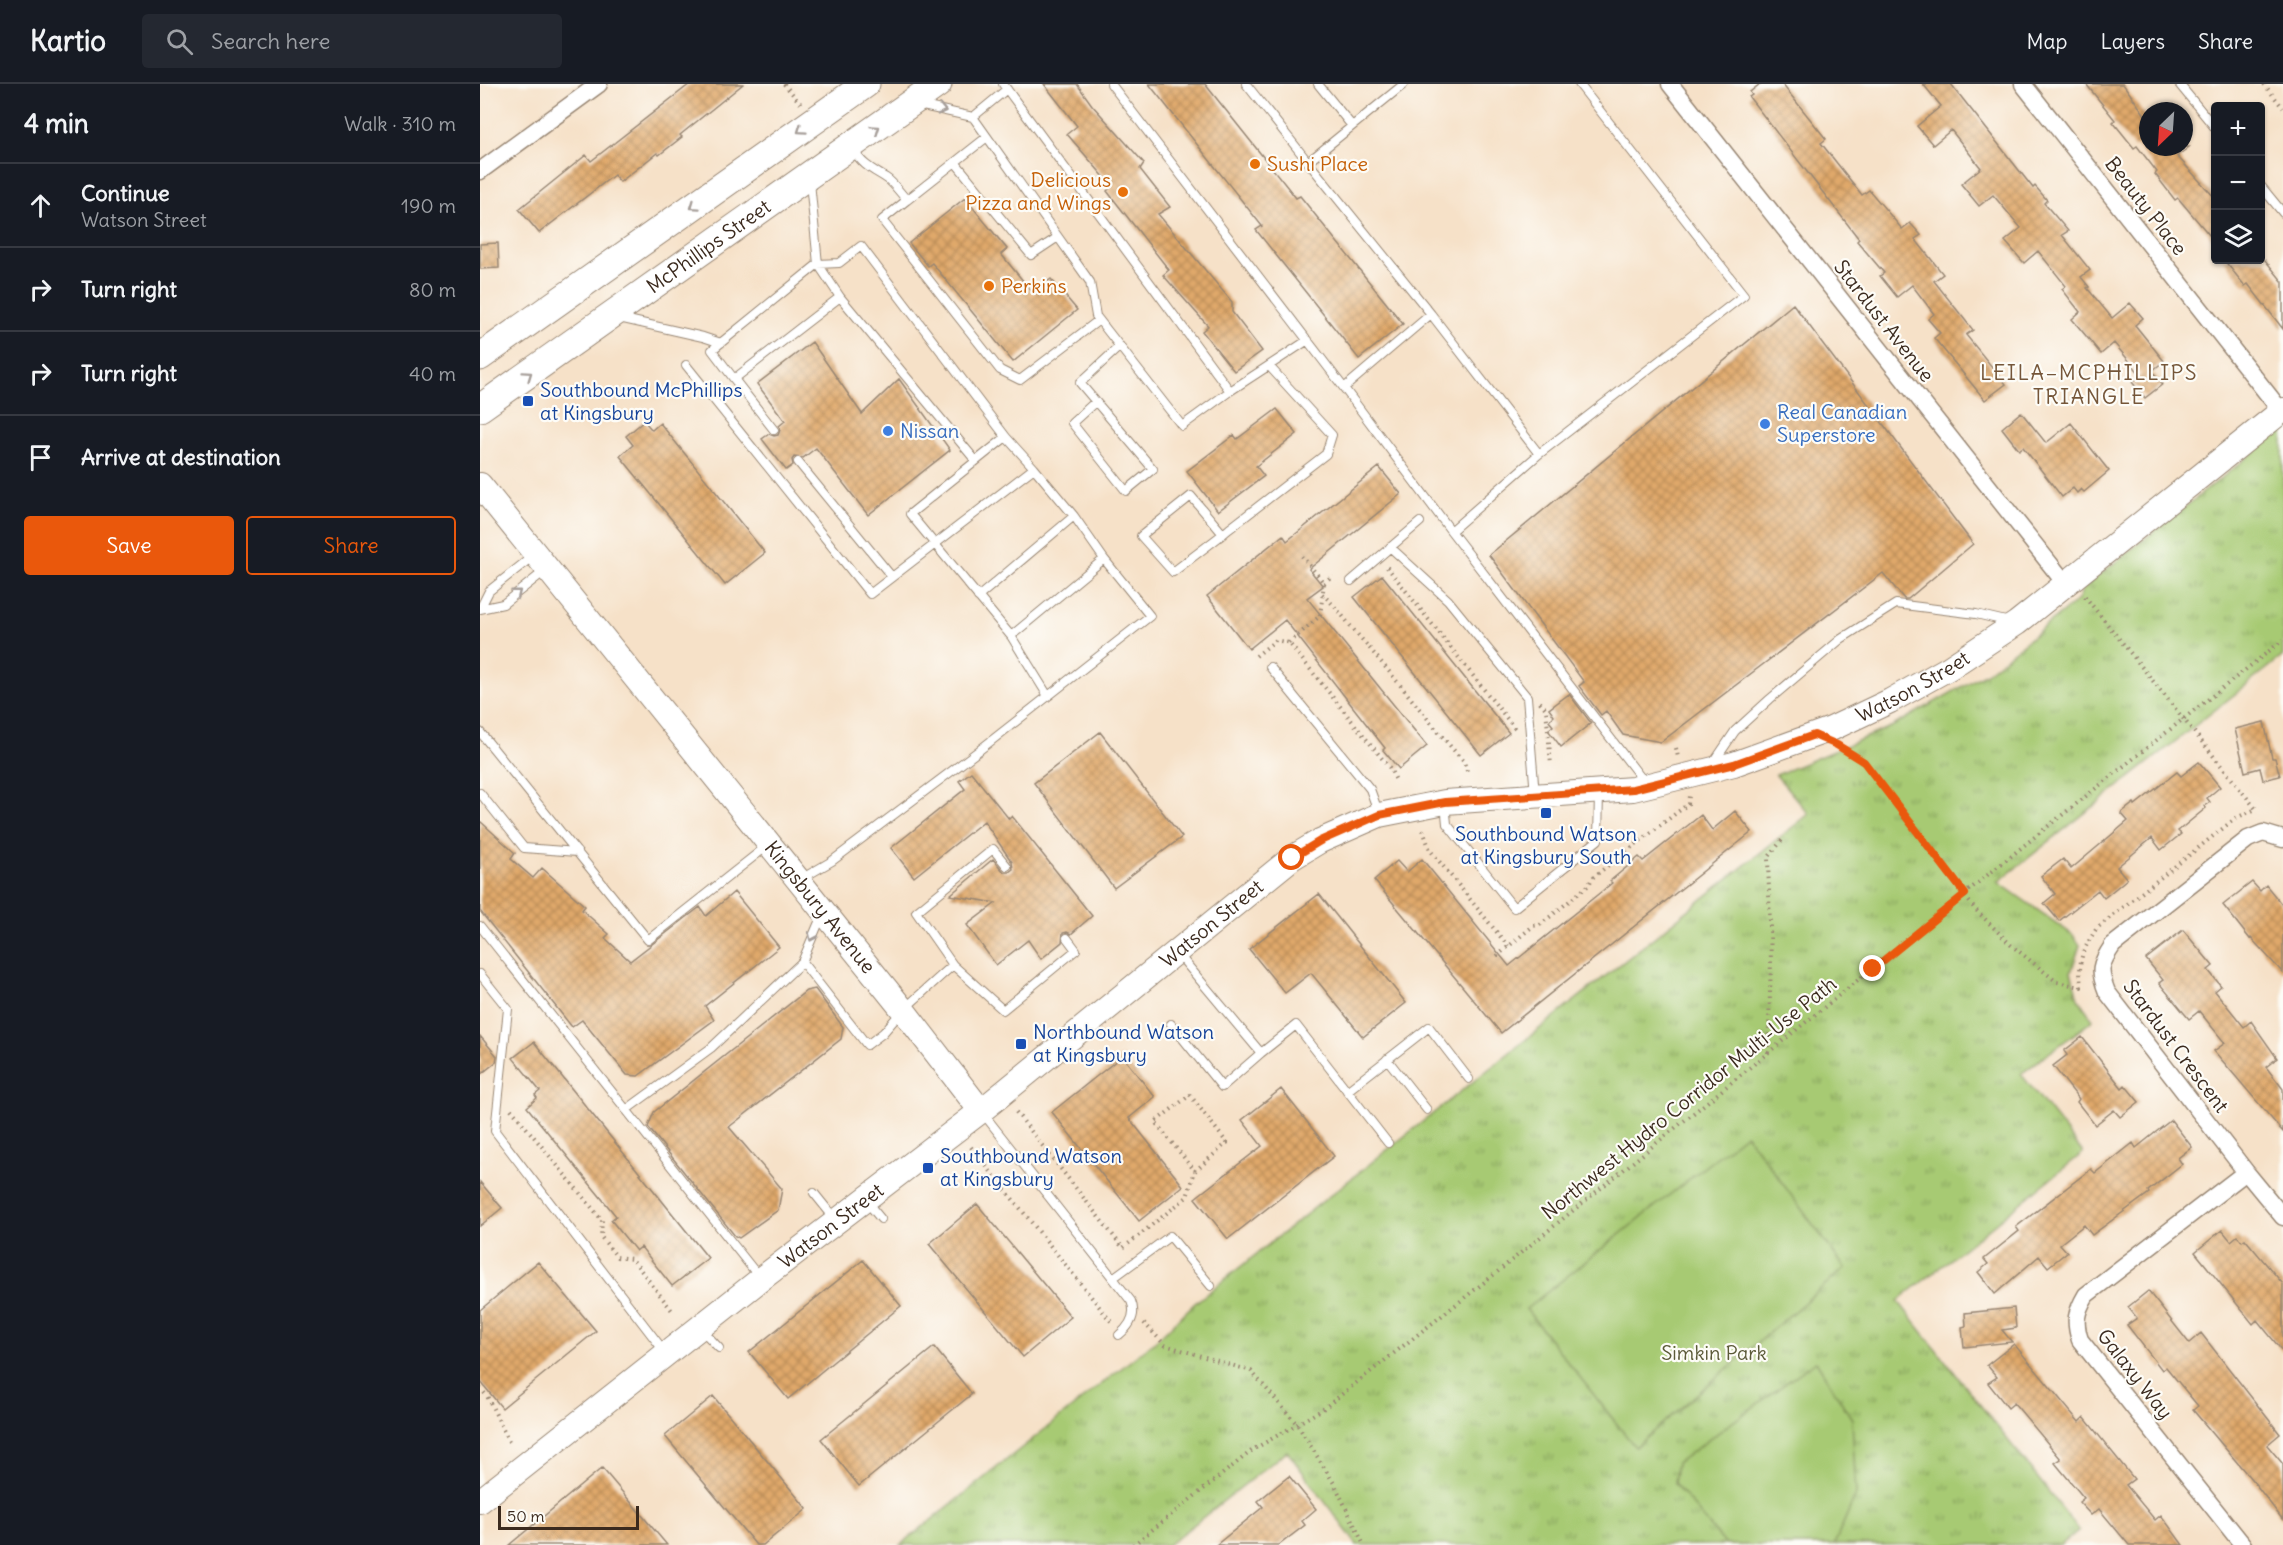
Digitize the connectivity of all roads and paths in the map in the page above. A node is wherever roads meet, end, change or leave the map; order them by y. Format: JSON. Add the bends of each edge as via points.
{"nodes":[{"id":1,"x":599,"y":84,"type":"edge"},
{"id":2,"x":866,"y":84,"type":"edge"},
{"id":3,"x":939,"y":84,"type":"edge"},
{"id":4,"x":1111,"y":84,"type":"edge"},
{"id":5,"x":1247,"y":84,"type":"edge"},
{"id":6,"x":1318,"y":84,"type":"edge"},
{"id":7,"x":1404,"y":84,"type":"edge"},
{"id":8,"x":1579,"y":84,"type":"edge"},
{"id":9,"x":1670,"y":84,"type":"edge"},
{"id":10,"x":2023,"y":84,"type":"edge"},
{"id":11,"x":2179,"y":84,"type":"edge"},
{"id":12,"x":2264,"y":84,"type":"edge"},
{"id":13,"x":1005,"y":86,"type":"edge"},
{"id":14,"x":911,"y":103,"type":"junction"},
{"id":15,"x":2283,"y":108,"type":"edge"},
{"id":16,"x":973,"y":117,"type":"junction"},
{"id":17,"x":2211,"y":123,"type":"edge"},
{"id":18,"x":1352,"y":126,"type":"junction"},
{"id":19,"x":987,"y":137,"type":"junction"},
{"id":20,"x":850,"y":146,"type":"junction"},
{"id":21,"x":955,"y":162,"type":"junction"},
{"id":22,"x":1308,"y":162,"type":"junction"},
{"id":23,"x":480,"y":171,"type":"edge"},
{"id":24,"x":809,"y":176,"type":"junction"},
{"id":25,"x":2265,"y":191,"type":"edge"},
{"id":26,"x":906,"y":200,"type":"junction"},
{"id":27,"x":2283,"y":213,"type":"edge"},
{"id":28,"x":1058,"y":237,"type":"junction"},
{"id":29,"x":819,"y":264,"type":"junction"},
{"id":30,"x":840,"y":297,"type":"junction"},
{"id":31,"x":1431,"y":314,"type":"junction"},
{"id":32,"x":610,"y":316,"type":"junction"},
{"id":33,"x":1099,"y":320,"type":"junction"},
{"id":34,"x":1308,"y":340,"type":"junction"},
{"id":35,"x":721,"y":343,"type":"junction"},
{"id":36,"x":1120,"y":346,"type":"junction"},
{"id":37,"x":480,"y":357,"type":"edge"},
{"id":38,"x":686,"y":365,"type":"dead end"},
{"id":39,"x":1269,"y":366,"type":"junction"},
{"id":40,"x":734,"y":379,"type":"junction"},
{"id":41,"x":1344,"y":388,"type":"junction"},
{"id":42,"x":1230,"y":391,"type":"junction"},
{"id":43,"x":1095,"y":402,"type":"junction"},
{"id":44,"x":480,"y":408,"type":"edge"},
{"id":45,"x":2282,"y":410,"type":"edge"},
{"id":46,"x":774,"y":430,"type":"dead end"},
{"id":47,"x":1006,"y":436,"type":"junction"},
{"id":48,"x":1539,"y":454,"type":"junction"},
{"id":49,"x":976,"y":461,"type":"junction"},
{"id":50,"x":798,"y":462,"type":"dead end"},
{"id":51,"x":1034,"y":468,"type":"junction"},
{"id":52,"x":480,"y":484,"type":"edge"},
{"id":53,"x":1074,"y":516,"type":"junction"},
{"id":54,"x":1420,"y":522,"type":"dead end"},
{"id":55,"x":1451,"y":531,"type":"junction"},
{"id":56,"x":1222,"y":534,"type":"junction"},
{"id":57,"x":935,"y":545,"type":"junction"},
{"id":58,"x":1390,"y":547,"type":"junction"},
{"id":59,"x":1302,"y":556,"type":"dead end"},
{"id":60,"x":1379,"y":557,"type":"junction"},
{"id":61,"x":1104,"y":559,"type":"junction"},
{"id":62,"x":542,"y":562,"type":"junction"},
{"id":63,"x":1333,"y":575,"type":"dead end"},
{"id":64,"x":892,"y":578,"type":"junction"},
{"id":65,"x":1351,"y":581,"type":"dead end"},
{"id":66,"x":2068,"y":581,"type":"junction"},
{"id":67,"x":1324,"y":582,"type":"junction"},
{"id":68,"x":1322,"y":594,"type":"junction"},
{"id":69,"x":978,"y":597,"type":"junction"},
{"id":70,"x":480,"y":609,"type":"edge"},
{"id":71,"x":2017,"y":623,"type":"junction"},
{"id":72,"x":1011,"y":636,"type":"junction"},
{"id":73,"x":2283,"y":640,"type":"edge"},
{"id":74,"x":1289,"y":643,"type":"junction"},
{"id":75,"x":1256,"y":656,"type":"dead end"},
{"id":76,"x":1270,"y":667,"type":"dead end"},
{"id":77,"x":1048,"y":696,"type":"junction"},
{"id":78,"x":1539,"y":700,"type":"dead end"},
{"id":79,"x":2184,"y":719,"type":"junction"},
{"id":80,"x":480,"y":732,"type":"edge"},
{"id":81,"x":1814,"y":735,"type":"junction"},
{"id":82,"x":1516,"y":738,"type":"dead end"},
{"id":83,"x":1551,"y":765,"type":"dead end"},
{"id":84,"x":1708,"y":770,"type":"junction"},
{"id":85,"x":1467,"y":771,"type":"dead end"},
{"id":86,"x":1397,"y":782,"type":"dead end"},
{"id":87,"x":1647,"y":785,"type":"junction"},
{"id":88,"x":1599,"y":791,"type":"junction"},
{"id":89,"x":480,"y":792,"type":"edge"},
{"id":90,"x":1689,"y":795,"type":"dead end"},
{"id":91,"x":1535,"y":796,"type":"junction"},
{"id":92,"x":1445,"y":802,"type":"junction"},
{"id":93,"x":1379,"y":815,"type":"junction"},
{"id":94,"x":1423,"y":830,"type":"dead end"},
{"id":95,"x":2283,"y":839,"type":"edge"},
{"id":96,"x":1782,"y":840,"type":"dead end"},
{"id":97,"x":770,"y":844,"type":"junction"},
{"id":98,"x":577,"y":852,"type":"junction"},
{"id":99,"x":1007,"y":866,"type":"dead end"},
{"id":100,"x":799,"y":881,"type":"junction"},
{"id":101,"x":1965,"y":894,"type":"junction"},
{"id":102,"x":824,"y":912,"type":"junction"},
{"id":103,"x":480,"y":926,"type":"edge"},
{"id":104,"x":1066,"y":938,"type":"dead end"},
{"id":105,"x":1509,"y":946,"type":"junction"},
{"id":106,"x":1176,"y":952,"type":"junction"},
{"id":107,"x":1497,"y":956,"type":"dead end"},
{"id":108,"x":802,"y":962,"type":"junction"},
{"id":109,"x":953,"y":965,"type":"junction"},
{"id":110,"x":480,"y":974,"type":"edge"},
{"id":111,"x":903,"y":1010,"type":"junction"},
{"id":112,"x":1171,"y":1024,"type":"dead end"},
{"id":113,"x":1262,"y":1053,"type":"junction"},
{"id":114,"x":1768,"y":1053,"type":"junction"},
{"id":115,"x":1387,"y":1059,"type":"junction"},
{"id":116,"x":1469,"y":1079,"type":"dead end"},
{"id":117,"x":1347,"y":1090,"type":"junction"},
{"id":118,"x":507,"y":1104,"type":"dead end"},
{"id":119,"x":626,"y":1110,"type":"junction"},
{"id":120,"x":1427,"y":1110,"type":"dead end"},
{"id":121,"x":981,"y":1111,"type":"junction"},
{"id":122,"x":1016,"y":1112,"type":"dead end"},
{"id":123,"x":1388,"y":1143,"type":"dead end"},
{"id":124,"x":972,"y":1147,"type":"dead end"},
{"id":125,"x":1195,"y":1171,"type":"junction"},
{"id":126,"x":2246,"y":1172,"type":"junction"},
{"id":127,"x":814,"y":1193,"type":"dead end"},
{"id":128,"x":865,"y":1199,"type":"junction"},
{"id":129,"x":2283,"y":1217,"type":"edge"},
{"id":130,"x":881,"y":1219,"type":"dead end"},
{"id":131,"x":836,"y":1221,"type":"junction"},
{"id":132,"x":1113,"y":1278,"type":"junction"},
{"id":133,"x":760,"y":1279,"type":"junction"},
{"id":134,"x":1211,"y":1286,"type":"dead end"},
{"id":135,"x":674,"y":1313,"type":"dead end"},
{"id":136,"x":1134,"y":1313,"type":"junction"},
{"id":137,"x":699,"y":1328,"type":"junction"},
{"id":138,"x":1120,"y":1334,"type":"joint"},
{"id":139,"x":719,"y":1348,"type":"dead end"},
{"id":140,"x":667,"y":1354,"type":"junction"},
{"id":141,"x":480,"y":1388,"type":"edge"},
{"id":142,"x":1298,"y":1425,"type":"junction"},
{"id":143,"x":510,"y":1444,"type":"dead end"},
{"id":144,"x":480,"y":1501,"type":"edge"},
{"id":145,"x":1133,"y":1545,"type":"edge"},
{"id":146,"x":1364,"y":1545,"type":"edge"},
{"id":147,"x":2243,"y":1545,"type":"edge"}],
"edges":[{"from":1,"to":23,"type":"street"},
{"from":2,"to":37,"type":"main road","name":"McPhillips Street","one_way":true},
{"from":3,"to":14,"type":"main road","name":"McPhillips Street"},
{"from":4,"to":34,"type":"lane"},
{"from":5,"to":22,"type":"lane"},
{"from":6,"to":18,"type":"lane"},
{"from":7,"to":18,"type":"lane"},
{"from":8,"to":48,"type":"lane","via":[[1744,295]]},
{"from":9,"to":66,"type":"street","name":"Stardust Avenue"},
{"from":10,"to":45,"type":"street","name":"Beauty Place"},
{"from":11,"to":17,"type":"lane"},
{"from":12,"to":15,"type":"path"},
{"from":13,"to":16,"type":"lane"},
{"from":13,"to":42,"type":"lane"},
{"from":14,"to":16,"type":"lane","one_way":true},
{"from":20,"to":14,"type":"main road","name":"McPhillips Street","one_way":true},
{"from":16,"to":19,"type":"lane"},
{"from":18,"to":22,"type":"lane"},
{"from":19,"to":21,"type":"lane"},
{"from":19,"to":28,"type":"lane"},
{"from":20,"to":24,"type":"main road","name":"McPhillips Street"},
{"from":20,"to":26,"type":"lane","via":[[862,164],[888,178]]},
{"from":21,"to":26,"type":"lane"},
{"from":21,"to":28,"type":"lane","via":[[1031,255]]},
{"from":22,"to":31,"type":"lane"},
{"from":24,"to":29,"type":"lane"},
{"from":24,"to":32,"type":"main road","name":"McPhillips Street"},
{"from":25,"to":27,"type":"lane"},
{"from":26,"to":33,"type":"lane","via":[[882,220],[1000,370],[1020,380]]},
{"from":28,"to":33,"type":"lane","via":[[1090,282]]},
{"from":29,"to":30,"type":"lane"},
{"from":29,"to":35,"type":"lane"},
{"from":29,"to":47,"type":"lane","via":[[839,263],[861,246]]},
{"from":30,"to":40,"type":"lane"},
{"from":30,"to":49,"type":"lane"},
{"from":31,"to":41,"type":"lane"},
{"from":31,"to":48,"type":"lane"},
{"from":32,"to":35,"type":"lane"},
{"from":44,"to":32,"type":"main road","name":"McPhillips Street","one_way":true},
{"from":33,"to":36,"type":"lane"},
{"from":34,"to":39,"type":"lane"},
{"from":34,"to":41,"type":"lane"},
{"from":35,"to":40,"type":"lane","via":[[712,350]]},
{"from":36,"to":42,"type":"lane","via":[[1182,426]]},
{"from":36,"to":43,"type":"lane","via":[[1080,383]]},
{"from":38,"to":64,"type":"lane","via":[[870,594]]},
{"from":39,"to":42,"type":"lane"},
{"from":39,"to":56,"type":"lane","via":[[1332,435],[1326,454]]},
{"from":40,"to":46,"type":"lane"},
{"from":41,"to":55,"type":"lane"},
{"from":43,"to":43,"type":"lane","via":[[1152,469],[1126,491],[1072,423]]},
{"from":45,"to":66,"type":"street","name":"Watson Street"},
{"from":47,"to":49,"type":"lane"},
{"from":47,"to":51,"type":"lane"},
{"from":48,"to":55,"type":"lane"},
{"from":49,"to":57,"type":"lane","via":[[910,514]]},
{"from":50,"to":64,"type":"lane"},
{"from":51,"to":53,"type":"lane"},
{"from":51,"to":57,"type":"lane"},
{"from":52,"to":62,"type":"street","name":"Kingsbury Avenue"},
{"from":53,"to":61,"type":"lane"},
{"from":53,"to":69,"type":"lane"},
{"from":54,"to":58,"type":"lane"},
{"from":55,"to":87,"type":"lane"},
{"from":56,"to":56,"type":"lane","via":[[1173,572],[1142,536],[1191,496]]},
{"from":57,"to":64,"type":"lane"},
{"from":57,"to":69,"type":"lane"},
{"from":58,"to":60,"type":"lane"},
{"from":58,"to":91,"type":"lane","via":[[1448,600],[1527,697]]},
{"from":59,"to":67,"type":"path"},
{"from":60,"to":65,"type":"lane"},
{"from":60,"to":82,"type":"path","via":[[1516,728]]},
{"from":61,"to":72,"type":"lane"},
{"from":61,"to":77,"type":"lane","via":[[1150,616]]},
{"from":62,"to":70,"type":"lane","via":[[489,591]]},
{"from":70,"to":62,"type":"lane","one_way":true,"via":[[503,604]]},
{"from":62,"to":97,"type":"street","name":"Kingsbury Avenue"},
{"from":63,"to":67,"type":"path"},
{"from":66,"to":71,"type":"street","name":"Watson Street"},
{"from":66,"to":79,"type":"path"},
{"from":67,"to":68,"type":"path"},
{"from":68,"to":74,"type":"path","via":[[1320,616]]},
{"from":68,"to":85,"type":"path","via":[[1338,607],[1464,762]]},
{"from":69,"to":72,"type":"lane"},
{"from":71,"to":81,"type":"street","name":"Watson Street","via":[[1890,701]]},
{"from":71,"to":84,"type":"lane","via":[[1896,604],[1841,639],[1770,699],[1735,731]]},
{"from":72,"to":77,"type":"lane"},
{"from":73,"to":79,"type":"path","name":"Northwest Hydro Corridor Multi-Use Path"},
{"from":74,"to":75,"type":"path","via":[[1276,640]]},
{"from":74,"to":86,"type":"path"},
{"from":76,"to":93,"type":"lane","via":[[1370,789]]},
{"from":77,"to":100,"type":"lane","via":[[841,855]]},
{"from":78,"to":83,"type":"path","via":[[1546,709]]},
{"from":79,"to":101,"type":"path","name":"Northwest Hydro Corridor Multi-Use Path"},
{"from":79,"to":101,"type":"path","via":[[2256,809],[2236,818],[2097,928],[2082,951],[2081,987],[2057,982],[2011,945]]},
{"from":80,"to":98,"type":"lane"},
{"from":81,"to":84,"type":"street","name":"Watson Street"},
{"from":81,"to":101,"type":"path","via":[[1864,762]]},
{"from":84,"to":87,"type":"street","name":"Watson Street"},
{"from":87,"to":88,"type":"street","name":"Watson Street"},
{"from":88,"to":91,"type":"street","name":"Watson Street"},
{"from":88,"to":92,"type":"lane","via":[[1598,840],[1514,908],[1447,824]]},
{"from":89,"to":98,"type":"lane","via":[[525,848]]},
{"from":90,"to":105,"type":"path","via":[[1688,804]]},
{"from":91,"to":92,"type":"street","name":"Watson Street"},
{"from":92,"to":93,"type":"street","name":"Watson Street"},
{"from":93,"to":106,"type":"street","name":"Watson Street","via":[[1292,858]]},
{"from":94,"to":105,"type":"path","via":[[1430,850]]},
{"from":95,"to":126,"type":"street","name":"Stardust Crescent","via":[[2263,833],[2248,839],[2113,945],[2100,974],[2107,992]]},
{"from":96,"to":114,"type":"path","via":[[1768,858]]},
{"from":97,"to":98,"type":"lane","via":[[648,940]]},
{"from":97,"to":100,"type":"street","name":"Kingsbury Avenue"},
{"from":99,"to":109,"type":"lane","via":[[993,849],[916,912]]},
{"from":100,"to":102,"type":"street","name":"Kingsbury Avenue"},
{"from":101,"to":114,"type":"path","name":"Northwest Hydro Corridor Multi-Use Path"},
{"from":102,"to":108,"type":"lane","one_way":true},
{"from":102,"to":111,"type":"street","name":"Kingsbury Avenue"},
{"from":103,"to":119,"type":"lane"},
{"from":104,"to":109,"type":"lane","via":[[1076,950],[1003,1010]]},
{"from":105,"to":107,"type":"path"},
{"from":106,"to":113,"type":"lane"},
{"from":106,"to":121,"type":"street","name":"Watson Street"},
{"from":108,"to":111,"type":"lane","via":[[867,1045]]},
{"from":108,"to":119,"type":"lane","via":[[711,1048]]},
{"from":109,"to":111,"type":"lane"},
{"from":110,"to":140,"type":"lane","via":[[508,1009],[495,1131]]},
{"from":111,"to":121,"type":"street","name":"Kingsbury Avenue"},
{"from":112,"to":113,"type":"lane","via":[[1222,1087]]},
{"from":113,"to":117,"type":"lane","via":[[1296,1025]]},
{"from":114,"to":142,"type":"path","name":"Northwest Hydro Corridor Multi-Use Path","via":[[1482,1284]]},
{"from":115,"to":116,"type":"lane","via":[[1429,1026]]},
{"from":115,"to":117,"type":"lane"},
{"from":115,"to":120,"type":"lane"},
{"from":117,"to":123,"type":"lane"},
{"from":118,"to":135,"type":"path","via":[[602,1220],[601,1237],[616,1257],[632,1259]]},
{"from":119,"to":133,"type":"lane"},
{"from":121,"to":128,"type":"street","name":"Watson Street"},
{"from":121,"to":132,"type":"lane","name":"Kingsbury Avenue"},
{"from":122,"to":125,"type":"path","via":[[1123,1248],[1187,1197]]},
{"from":124,"to":138,"type":"path"},
{"from":125,"to":125,"type":"path","via":[[1155,1122],[1190,1095],[1227,1143]]},
{"from":126,"to":129,"type":"street","name":"Stardust Crescent"},
{"from":126,"to":147,"type":"street","name":"Galaxy Way","via":[[2086,1295],[2075,1325],[2080,1340]]},
{"from":127,"to":131,"type":"lane"},
{"from":128,"to":130,"type":"lane"},
{"from":128,"to":131,"type":"street","name":"Watson Street"},
{"from":131,"to":133,"type":"street","name":"Watson Street"},
{"from":132,"to":134,"type":"lane","via":[[1170,1236]]},
{"from":132,"to":136,"type":"lane","name":"Kingsbury Avenue","via":[[1131,1301]]},
{"from":133,"to":137,"type":"street","name":"Watson Street"},
{"from":136,"to":138,"type":"lane"},
{"from":136,"to":142,"type":"path","via":[[1165,1345],[1251,1371]]},
{"from":137,"to":139,"type":"lane"},
{"from":137,"to":140,"type":"street","name":"Watson Street"},
{"from":140,"to":144,"type":"street","name":"Watson Street"},
{"from":141,"to":143,"type":"path"},
{"from":142,"to":145,"type":"path","name":"Northwest Hydro Corridor Multi-Use Path","via":[[1254,1449]]},
{"from":142,"to":146,"type":"path","via":[[1335,1485]]}]}
